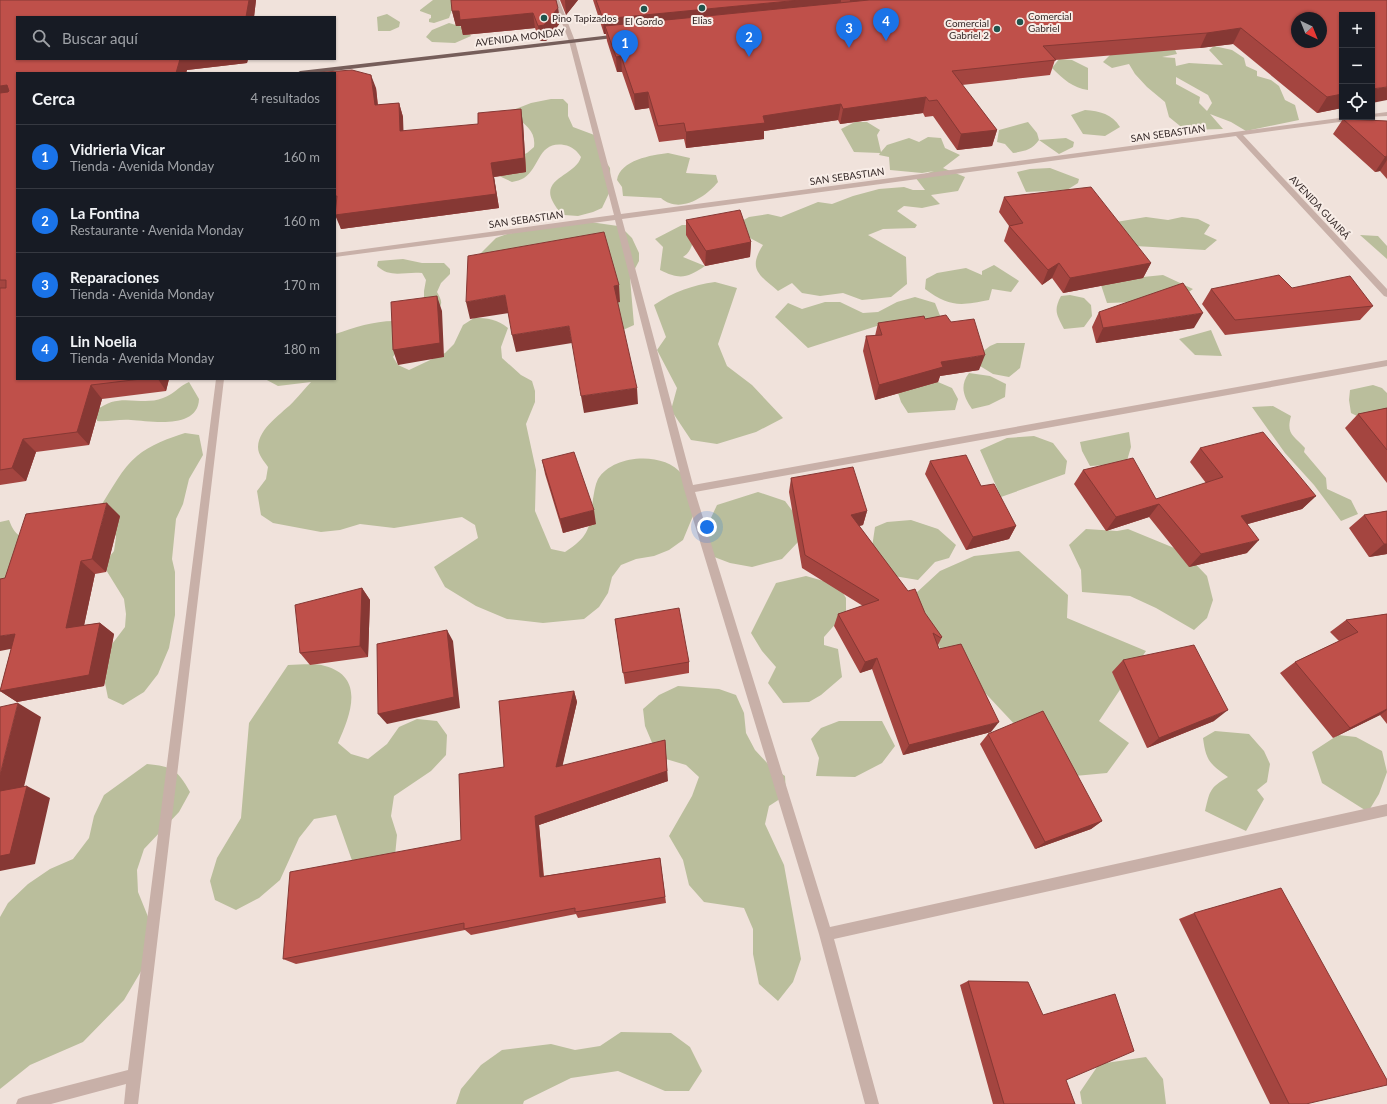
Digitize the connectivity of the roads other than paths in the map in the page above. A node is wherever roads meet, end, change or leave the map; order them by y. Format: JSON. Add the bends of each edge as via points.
{"nodes":[{"id":1,"x":556,"y":0,"type":"edge"},
{"id":2,"x":627,"y":36,"type":"edge"},
{"id":3,"x":572,"y":41,"type":"junction"},
{"id":4,"x":308,"y":72,"type":"edge"},
{"id":5,"x":1387,"y":114,"type":"edge"},
{"id":6,"x":1375,"y":116,"type":"edge"},
{"id":7,"x":1340,"y":120,"type":"edge"},
{"id":8,"x":1238,"y":134,"type":"junction"},
{"id":9,"x":617,"y":217,"type":"junction"},
{"id":10,"x":336,"y":255,"type":"edge"},
{"id":11,"x":1387,"y":294,"type":"edge"},
{"id":12,"x":1387,"y":363,"type":"edge"},
{"id":13,"x":220,"y":380,"type":"edge"},
{"id":14,"x":689,"y":489,"type":"junction"},
{"id":15,"x":1387,"y":810,"type":"edge"},
{"id":16,"x":826,"y":934,"type":"junction"},
{"id":17,"x":135,"y":1075,"type":"junction"},
{"id":18,"x":23,"y":1104,"type":"edge"},
{"id":19,"x":131,"y":1104,"type":"edge"},
{"id":20,"x":872,"y":1104,"type":"edge"}],
"edges":[{"from":1,"to":3,"type":"street"},
{"from":2,"to":3,"type":"main road","name":"AVENIDA MONDAY"},
{"from":3,"to":4,"type":"main road","name":"AVENIDA MONDAY"},
{"from":3,"to":9,"type":"street"},
{"from":5,"to":6,"type":"street"},
{"from":7,"to":8,"type":"street","name":"SAN SEBASTIAN"},
{"from":8,"to":9,"type":"street","name":"SAN SEBASTIAN"},
{"from":8,"to":11,"type":"street","name":"AVENIDA GUAIRÁ"},
{"from":9,"to":10,"type":"street","name":"SAN SEBASTIAN"},
{"from":9,"to":14,"type":"street"},
{"from":12,"to":14,"type":"street"},
{"from":13,"to":17,"type":"street"},
{"from":14,"to":16,"type":"street"},
{"from":15,"to":16,"type":"street"},
{"from":16,"to":20,"type":"street"},
{"from":17,"to":18,"type":"street"},
{"from":17,"to":19,"type":"street"}]}
